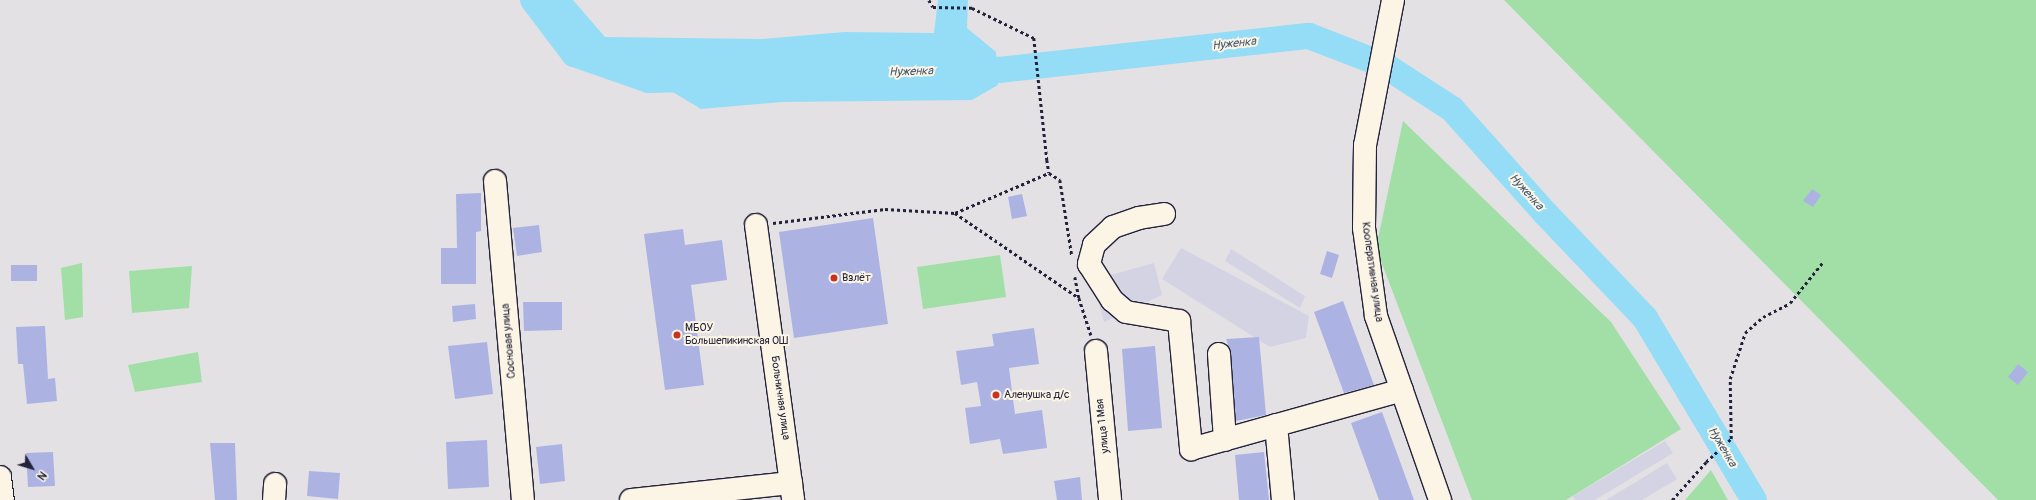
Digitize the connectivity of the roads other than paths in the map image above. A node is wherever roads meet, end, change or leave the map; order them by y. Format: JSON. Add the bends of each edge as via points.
{"nodes":[{"id":1,"x":1392,"y":6,"type":"edge"},
{"id":2,"x":495,"y":181,"type":"dead end"},
{"id":3,"x":1164,"y":214,"type":"dead end"},
{"id":4,"x":756,"y":225,"type":"road end"},
{"id":5,"x":1096,"y":351,"type":"road end"},
{"id":6,"x":1219,"y":354,"type":"dead end"},
{"id":7,"x":1402,"y":390,"type":"junction"},
{"id":8,"x":1276,"y":425,"type":"junction"},
{"id":9,"x":1225,"y":440,"type":"junction"},
{"id":10,"x":0,"y":477,"type":"edge"},
{"id":11,"x":792,"y":491,"type":"edge"},
{"id":12,"x":3,"y":500,"type":"edge"},
{"id":13,"x":523,"y":500,"type":"edge"},
{"id":14,"x":631,"y":500,"type":"edge"},
{"id":15,"x":1110,"y":500,"type":"edge"},
{"id":16,"x":1283,"y":500,"type":"edge"},
{"id":17,"x":1440,"y":500,"type":"edge"}],
"edges":[{"from":1,"to":7,"type":"street","name":"Кооперативная улица","via":[[1365,145],[1364,228],[1376,316]]},
{"from":2,"to":13,"type":"street","name":"Сосновая улица"},
{"from":3,"to":9,"type":"street","via":[[1139,218],[1113,227],[1094,245],[1090,264],[1112,300],[1126,312],[1178,321],[1192,449]]},
{"from":4,"to":11,"type":"street","name":"Больничная улица"},
{"from":5,"to":15,"type":"street","name":"улица 1 Мая"},
{"from":6,"to":9,"type":"street"},
{"from":7,"to":8,"type":"street"},
{"from":7,"to":17,"type":"street","name":"Кооперативная улица"},
{"from":8,"to":9,"type":"street"},
{"from":8,"to":16,"type":"street"},
{"from":10,"to":12,"type":"street"},
{"from":11,"to":14,"type":"street"}]}
